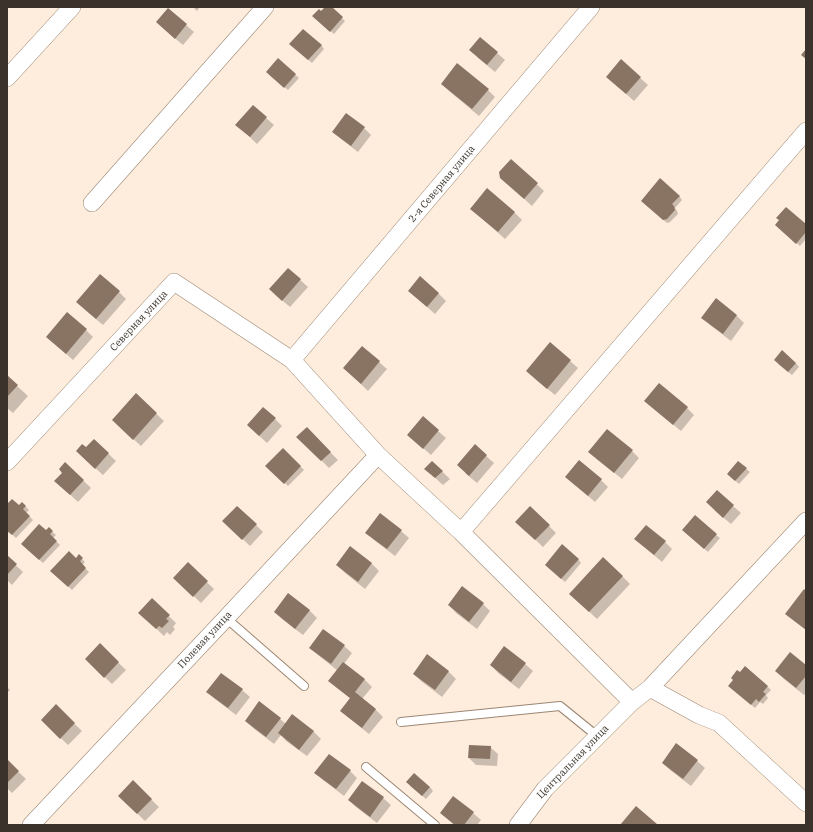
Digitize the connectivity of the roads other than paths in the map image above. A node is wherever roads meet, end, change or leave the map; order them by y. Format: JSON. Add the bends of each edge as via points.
{"nodes":[{"id":1,"x":72,"y":7,"type":"edge"},
{"id":2,"x":265,"y":7,"type":"edge"},
{"id":3,"x":591,"y":7,"type":"edge"},
{"id":4,"x":7,"y":78,"type":"edge"},
{"id":5,"x":806,"y":131,"type":"edge"},
{"id":6,"x":92,"y":203,"type":"dead end"},
{"id":7,"x":292,"y":360,"type":"junction"},
{"id":8,"x":378,"y":455,"type":"junction"},
{"id":9,"x":7,"y":462,"type":"edge"},
{"id":10,"x":806,"y":521,"type":"edge"},
{"id":11,"x":460,"y":532,"type":"junction"},
{"id":12,"x":226,"y":618,"type":"junction"},
{"id":13,"x":304,"y":686,"type":"dead end"},
{"id":14,"x":650,"y":688,"type":"junction"},
{"id":15,"x":632,"y":702,"type":"junction"},
{"id":16,"x":401,"y":722,"type":"dead end"},
{"id":17,"x":597,"y":736,"type":"junction"},
{"id":18,"x":366,"y":766,"type":"dead end"},
{"id":19,"x":806,"y":803,"type":"edge"},
{"id":20,"x":31,"y":825,"type":"edge"},
{"id":21,"x":435,"y":825,"type":"edge"},
{"id":22,"x":518,"y":825,"type":"edge"}],
"edges":[{"from":1,"to":4,"type":"street"},
{"from":2,"to":6,"type":"street"},
{"from":3,"to":7,"type":"street","name":"2-я Северная улица"},
{"from":5,"to":11,"type":"street"},
{"from":7,"to":8,"type":"street"},
{"from":7,"to":9,"type":"street","name":"Северная улица","via":[[174,282]]},
{"from":8,"to":11,"type":"street"},
{"from":8,"to":12,"type":"street","name":"Полевая улица"},
{"from":10,"to":14,"type":"street","name":"Центральная улица"},
{"from":11,"to":15,"type":"street"},
{"from":12,"to":13,"type":"lane"},
{"from":12,"to":20,"type":"street","name":"Полевая улица"},
{"from":14,"to":15,"type":"street","name":"Центральная улица"},
{"from":14,"to":19,"type":"street","via":[[719,723]]},
{"from":15,"to":17,"type":"street","name":"Центральная улица"},
{"from":16,"to":17,"type":"lane","via":[[560,706]]},
{"from":17,"to":22,"type":"street","name":"Центральная улица","via":[[545,790]]},
{"from":18,"to":21,"type":"lane"}]}
